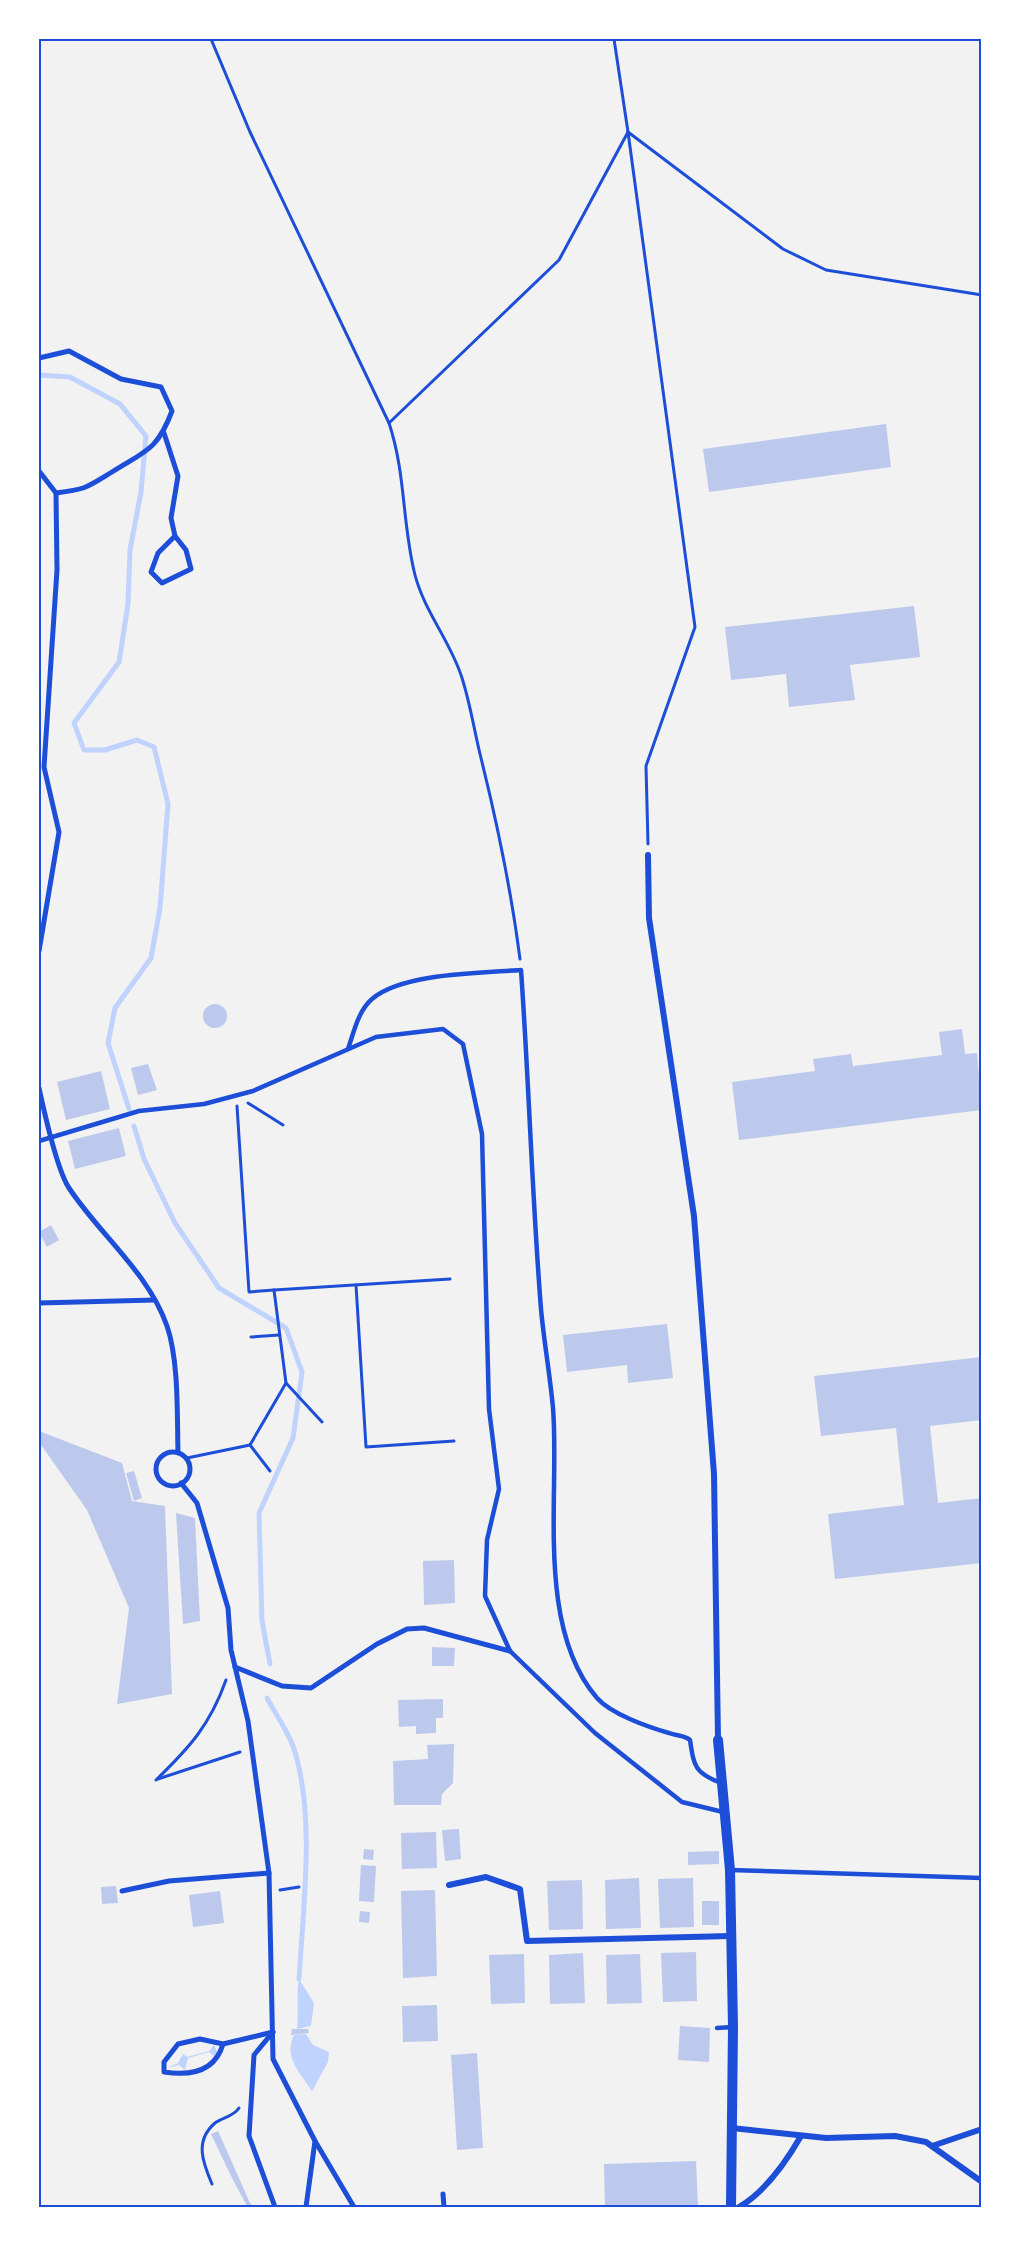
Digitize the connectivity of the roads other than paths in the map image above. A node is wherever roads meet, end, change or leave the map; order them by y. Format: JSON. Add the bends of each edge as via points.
{"nodes":[{"id":1,"x":39,"y":358,"type":"edge"},
{"id":2,"x":164,"y":433,"type":"junction"},
{"id":3,"x":39,"y":471,"type":"edge"},
{"id":4,"x":56,"y":493,"type":"junction"},
{"id":5,"x":175,"y":536,"type":"junction"},
{"id":6,"x":648,"y":855,"type":"road end"},
{"id":7,"x":39,"y":951,"type":"edge"},
{"id":8,"x":348,"y":1049,"type":"junction"},
{"id":9,"x":39,"y":1088,"type":"edge"},
{"id":10,"x":52,"y":1138,"type":"junction"},
{"id":11,"x":39,"y":1141,"type":"edge"},
{"id":12,"x":155,"y":1300,"type":"junction"},
{"id":13,"x":39,"y":1304,"type":"edge"},
{"id":14,"x":178,"y":1453,"type":"junction"},
{"id":15,"x":182,"y":1483,"type":"junction"},
{"id":16,"x":510,"y":1651,"type":"junction"},
{"id":17,"x":235,"y":1667,"type":"junction"},
{"id":18,"x":718,"y":1740,"type":"joint"},
{"id":19,"x":721,"y":1783,"type":"junction"},
{"id":20,"x":723,"y":1812,"type":"junction"},
{"id":21,"x":730,"y":1870,"type":"junction"},
{"id":22,"x":269,"y":1873,"type":"junction"},
{"id":23,"x":982,"y":1878,"type":"edge"},
{"id":24,"x":450,"y":1885,"type":"dead end"},
{"id":25,"x":122,"y":1891,"type":"dead end"},
{"id":26,"x":731,"y":1936,"type":"junction"},
{"id":27,"x":733,"y":2027,"type":"junction"},
{"id":28,"x":717,"y":2028,"type":"dead end"},
{"id":29,"x":273,"y":2032,"type":"junction"},
{"id":30,"x":223,"y":2044,"type":"junction"},
{"id":31,"x":732,"y":2128,"type":"junction"},
{"id":32,"x":982,"y":2129,"type":"edge"},
{"id":33,"x":801,"y":2136,"type":"junction"},
{"id":34,"x":315,"y":2141,"type":"junction"},
{"id":35,"x":932,"y":2146,"type":"junction"},
{"id":36,"x":982,"y":2182,"type":"edge"},
{"id":37,"x":443,"y":2194,"type":"dead end"},
{"id":38,"x":275,"y":2207,"type":"edge"},
{"id":39,"x":306,"y":2207,"type":"edge"},
{"id":40,"x":354,"y":2207,"type":"edge"},
{"id":41,"x":444,"y":2207,"type":"edge"},
{"id":42,"x":731,"y":2207,"type":"edge"},
{"id":43,"x":739,"y":2207,"type":"edge"}],
"edges":[{"from":1,"to":2,"type":"street","via":[[69,351],[121,380],[161,387],[172,411]]},
{"from":2,"to":4,"type":"street","via":[[145,454],[86,489]]},
{"from":2,"to":5,"type":"street","via":[[178,476],[171,518]]},
{"from":3,"to":4,"type":"street"},
{"from":4,"to":7,"type":"street","via":[[57,570],[44,767],[59,832]]},
{"from":5,"to":5,"type":"street","via":[[186,550],[191,569],[162,583],[151,572],[158,553]]},
{"from":6,"to":18,"type":"street","via":[[649,918],[694,1216],[714,1474]]},
{"from":8,"to":10,"type":"lane","via":[[252,1091],[204,1104],[140,1111]]},
{"from":8,"to":16,"type":"lane","via":[[376,1037],[443,1029],[463,1044],[482,1134],[489,1409],[499,1489],[487,1540],[485,1596]]},
{"from":8,"to":19,"type":"lane","via":[[360,1014],[372,998],[402,984],[521,970],[541,1310],[553,1410],[552,1494],[563,1631],[570,1653],[598,1699],[632,1719],[686,1736],[699,1771]]},
{"from":9,"to":10,"type":"street"},
{"from":10,"to":11,"type":"lane"},
{"from":10,"to":12,"type":"street","via":[[68,1186]]},
{"from":12,"to":13,"type":"street"},
{"from":12,"to":14,"type":"street","via":[[167,1327],[175,1384]]},
{"from":14,"to":15,"type":"street","via":[[185,1458],[189,1474]]},
{"from":14,"to":15,"type":"street","via":[[161,1457],[156,1471],[165,1484]]},
{"from":15,"to":17,"type":"street","via":[[196,1503],[228,1608]]},
{"from":16,"to":17,"type":"street","via":[[424,1628],[407,1629],[377,1644],[311,1688],[282,1686]]},
{"from":16,"to":20,"type":"lane","via":[[595,1733],[682,1802]]},
{"from":17,"to":22,"type":"street","via":[[248,1721]]},
{"from":18,"to":19,"type":"street"},
{"from":19,"to":20,"type":"street"},
{"from":20,"to":21,"type":"street"},
{"from":21,"to":23,"type":"lane"},
{"from":21,"to":26,"type":"street"},
{"from":22,"to":25,"type":"street","via":[[168,1881]]},
{"from":22,"to":29,"type":"street"},
{"from":24,"to":26,"type":"street","via":[[486,1877],[520,1888],[527,1941]]},
{"from":26,"to":27,"type":"street"},
{"from":27,"to":28,"type":"lane"},
{"from":27,"to":31,"type":"street"},
{"from":29,"to":30,"type":"street"},
{"from":29,"to":34,"type":"street","via":[[273,2059]]},
{"from":29,"to":38,"type":"street","via":[[254,2055],[249,2136]]},
{"from":30,"to":30,"type":"street","via":[[219,2056],[198,2072],[164,2072],[164,2062],[178,2044],[200,2039]]},
{"from":31,"to":33,"type":"street"},
{"from":31,"to":42,"type":"street"},
{"from":32,"to":35,"type":"street"},
{"from":33,"to":35,"type":"street","via":[[895,2136]]},
{"from":33,"to":43,"type":"street","via":[[752,2199]]},
{"from":34,"to":39,"type":"street"},
{"from":34,"to":40,"type":"street"},
{"from":35,"to":36,"type":"street"},
{"from":37,"to":41,"type":"street"}]}
